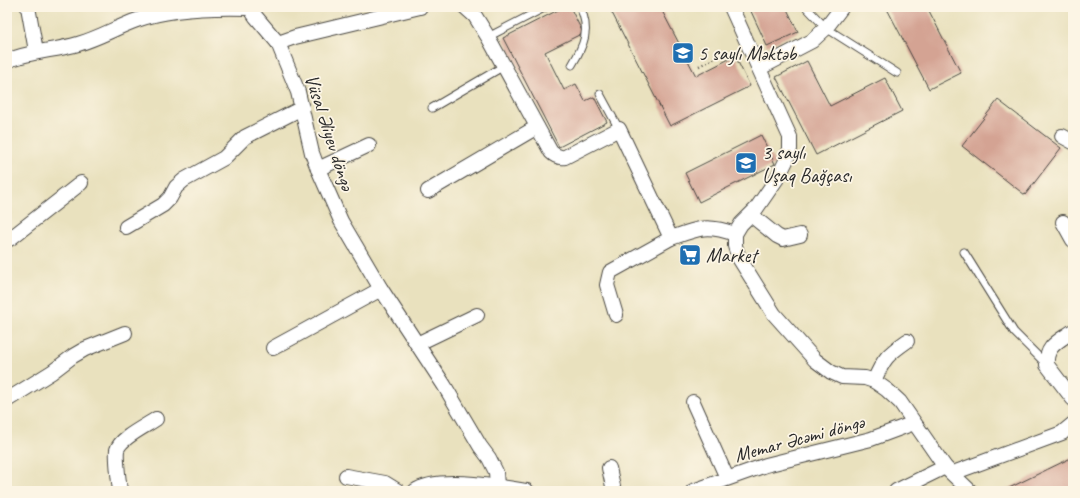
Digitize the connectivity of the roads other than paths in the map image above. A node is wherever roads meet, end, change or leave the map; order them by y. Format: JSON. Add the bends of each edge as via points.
{"nodes":[{"id":1,"x":28,"y":7,"type":"edge"},
{"id":2,"x":420,"y":7,"type":"edge"},
{"id":3,"x":465,"y":7,"type":"edge"},
{"id":4,"x":546,"y":7,"type":"edge"},
{"id":5,"x":580,"y":7,"type":"edge"},
{"id":6,"x":731,"y":7,"type":"edge"},
{"id":7,"x":806,"y":7,"type":"edge"},
{"id":8,"x":842,"y":7,"type":"edge"},
{"id":9,"x":249,"y":8,"type":"edge"},
{"id":10,"x":826,"y":28,"type":"junction"},
{"id":11,"x":488,"y":37,"type":"junction"},
{"id":12,"x":278,"y":44,"type":"junction"},
{"id":13,"x":36,"y":51,"type":"junction"},
{"id":14,"x":7,"y":61,"type":"edge"},
{"id":15,"x":504,"y":66,"type":"junction"},
{"id":16,"x":572,"y":66,"type":"dead end"},
{"id":17,"x":760,"y":68,"type":"junction"},
{"id":18,"x":897,"y":73,"type":"dead end"},
{"id":19,"x":600,"y":94,"type":"dead end"},
{"id":20,"x":302,"y":108,"type":"junction"},
{"id":21,"x":432,"y":108,"type":"dead end"},
{"id":22,"x":537,"y":127,"type":"junction"},
{"id":23,"x":619,"y":129,"type":"junction"},
{"id":24,"x":369,"y":145,"type":"dead end"},
{"id":25,"x":318,"y":169,"type":"junction"},
{"id":26,"x":81,"y":183,"type":"dead end"},
{"id":27,"x":428,"y":191,"type":"dead end"},
{"id":28,"x":751,"y":215,"type":"junction"},
{"id":29,"x":1063,"y":222,"type":"dead end"},
{"id":30,"x":126,"y":227,"type":"dead end"},
{"id":31,"x":735,"y":234,"type":"junction"},
{"id":32,"x":800,"y":236,"type":"dead end"},
{"id":33,"x":671,"y":238,"type":"junction"},
{"id":34,"x":7,"y":240,"type":"edge"},
{"id":35,"x":1073,"y":240,"type":"edge"},
{"id":36,"x":964,"y":252,"type":"dead end"},
{"id":37,"x":381,"y":288,"type":"junction"},
{"id":38,"x":477,"y":315,"type":"dead end"},
{"id":39,"x":616,"y":315,"type":"dead end"},
{"id":40,"x":1073,"y":331,"type":"edge"},
{"id":41,"x":125,"y":333,"type":"dead end"},
{"id":42,"x":907,"y":341,"type":"dead end"},
{"id":43,"x":418,"y":344,"type":"junction"},
{"id":44,"x":273,"y":348,"type":"dead end"},
{"id":45,"x":1047,"y":365,"type":"junction"},
{"id":46,"x":874,"y":381,"type":"junction"},
{"id":47,"x":1073,"y":399,"type":"edge"},
{"id":48,"x":7,"y":400,"type":"edge"},
{"id":49,"x":693,"y":402,"type":"dead end"},
{"id":50,"x":156,"y":419,"type":"dead end"},
{"id":51,"x":914,"y":423,"type":"junction"},
{"id":52,"x":1073,"y":424,"type":"edge"},
{"id":53,"x":609,"y":468,"type":"dead end"},
{"id":54,"x":949,"y":470,"type":"junction"},
{"id":55,"x":346,"y":476,"type":"dead end"},
{"id":56,"x":727,"y":478,"type":"junction"},
{"id":57,"x":497,"y":486,"type":"junction"},
{"id":58,"x":120,"y":491,"type":"edge"},
{"id":59,"x":398,"y":491,"type":"edge"},
{"id":60,"x":415,"y":491,"type":"edge"},
{"id":61,"x":527,"y":491,"type":"edge"},
{"id":62,"x":614,"y":491,"type":"edge"},
{"id":63,"x":693,"y":491,"type":"edge"},
{"id":64,"x":896,"y":491,"type":"edge"},
{"id":65,"x":970,"y":491,"type":"edge"}],
"edges":[{"from":1,"to":13,"type":"street"},
{"from":2,"to":12,"type":"street","via":[[295,37]]},
{"from":3,"to":11,"type":"street","via":[[475,16]]},
{"from":4,"to":11,"type":"lane"},
{"from":5,"to":16,"type":"lane","via":[[586,25],[585,35]]},
{"from":6,"to":17,"type":"street"},
{"from":7,"to":10,"type":"lane"},
{"from":8,"to":10,"type":"street"},
{"from":9,"to":12,"type":"street","name":"Vüsal Əliyev döngə"},
{"from":9,"to":13,"type":"street","name":"Vüsal Əliyev döngə","via":[[158,14],[138,19],[90,41],[65,48]]},
{"from":10,"to":17,"type":"street","via":[[812,41]]},
{"from":10,"to":18,"type":"lane"},
{"from":11,"to":15,"type":"street"},
{"from":12,"to":20,"type":"street","name":"Vüsal Əliyev döngə"},
{"from":13,"to":14,"type":"street","name":"Vüsal Əliyev döngə"},
{"from":15,"to":21,"type":"lane"},
{"from":15,"to":22,"type":"street"},
{"from":17,"to":28,"type":"street","via":[[790,137],[790,149],[778,176]]},
{"from":19,"to":23,"type":"lane"},
{"from":20,"to":25,"type":"street","name":"Vüsal Əliyev döngə"},
{"from":20,"to":30,"type":"street","via":[[245,136],[224,158],[184,180],[163,205]]},
{"from":22,"to":23,"type":"street","via":[[551,152],[562,158]]},
{"from":22,"to":27,"type":"street"},
{"from":23,"to":33,"type":"street"},
{"from":24,"to":25,"type":"street"},
{"from":25,"to":37,"type":"street","name":"Vüsal Əliyev döngə","via":[[341,221]]},
{"from":26,"to":34,"type":"street"},
{"from":28,"to":31,"type":"street"},
{"from":28,"to":32,"type":"street","via":[[776,236],[783,239]]},
{"from":29,"to":35,"type":"street"},
{"from":31,"to":33,"type":"street","via":[[713,227],[698,228]]},
{"from":31,"to":46,"type":"street","via":[[739,258],[762,296],[815,360],[842,377]]},
{"from":33,"to":39,"type":"street","via":[[610,272],[607,285]]},
{"from":36,"to":45,"type":"lane","via":[[1014,332]]},
{"from":37,"to":43,"type":"street","name":"Vüsal Əliyev döngə"},
{"from":37,"to":44,"type":"street"},
{"from":38,"to":43,"type":"street"},
{"from":40,"to":45,"type":"street","via":[[1050,348],[1046,359]]},
{"from":41,"to":48,"type":"street","via":[[85,349]]},
{"from":42,"to":46,"type":"street","via":[[888,354]]},
{"from":43,"to":57,"type":"street","name":"Vüsal Əliyev döngə","via":[[489,458],[496,472]]},
{"from":45,"to":47,"type":"street"},
{"from":46,"to":51,"type":"street","via":[[900,402]]},
{"from":49,"to":56,"type":"street"},
{"from":50,"to":58,"type":"street","via":[[131,435],[117,450]]},
{"from":51,"to":54,"type":"street"},
{"from":51,"to":56,"type":"street","name":"Memar Əcəmi döngə","via":[[884,435],[766,465]]},
{"from":52,"to":54,"type":"street","via":[[1062,433]]},
{"from":53,"to":62,"type":"street"},
{"from":54,"to":64,"type":"street"},
{"from":54,"to":65,"type":"street"},
{"from":55,"to":59,"type":"street","via":[[385,483]]},
{"from":56,"to":63,"type":"street","name":"Memar Əcəmi döngə"},
{"from":57,"to":60,"type":"street","via":[[449,483],[418,488]]},
{"from":57,"to":61,"type":"street"}]}
